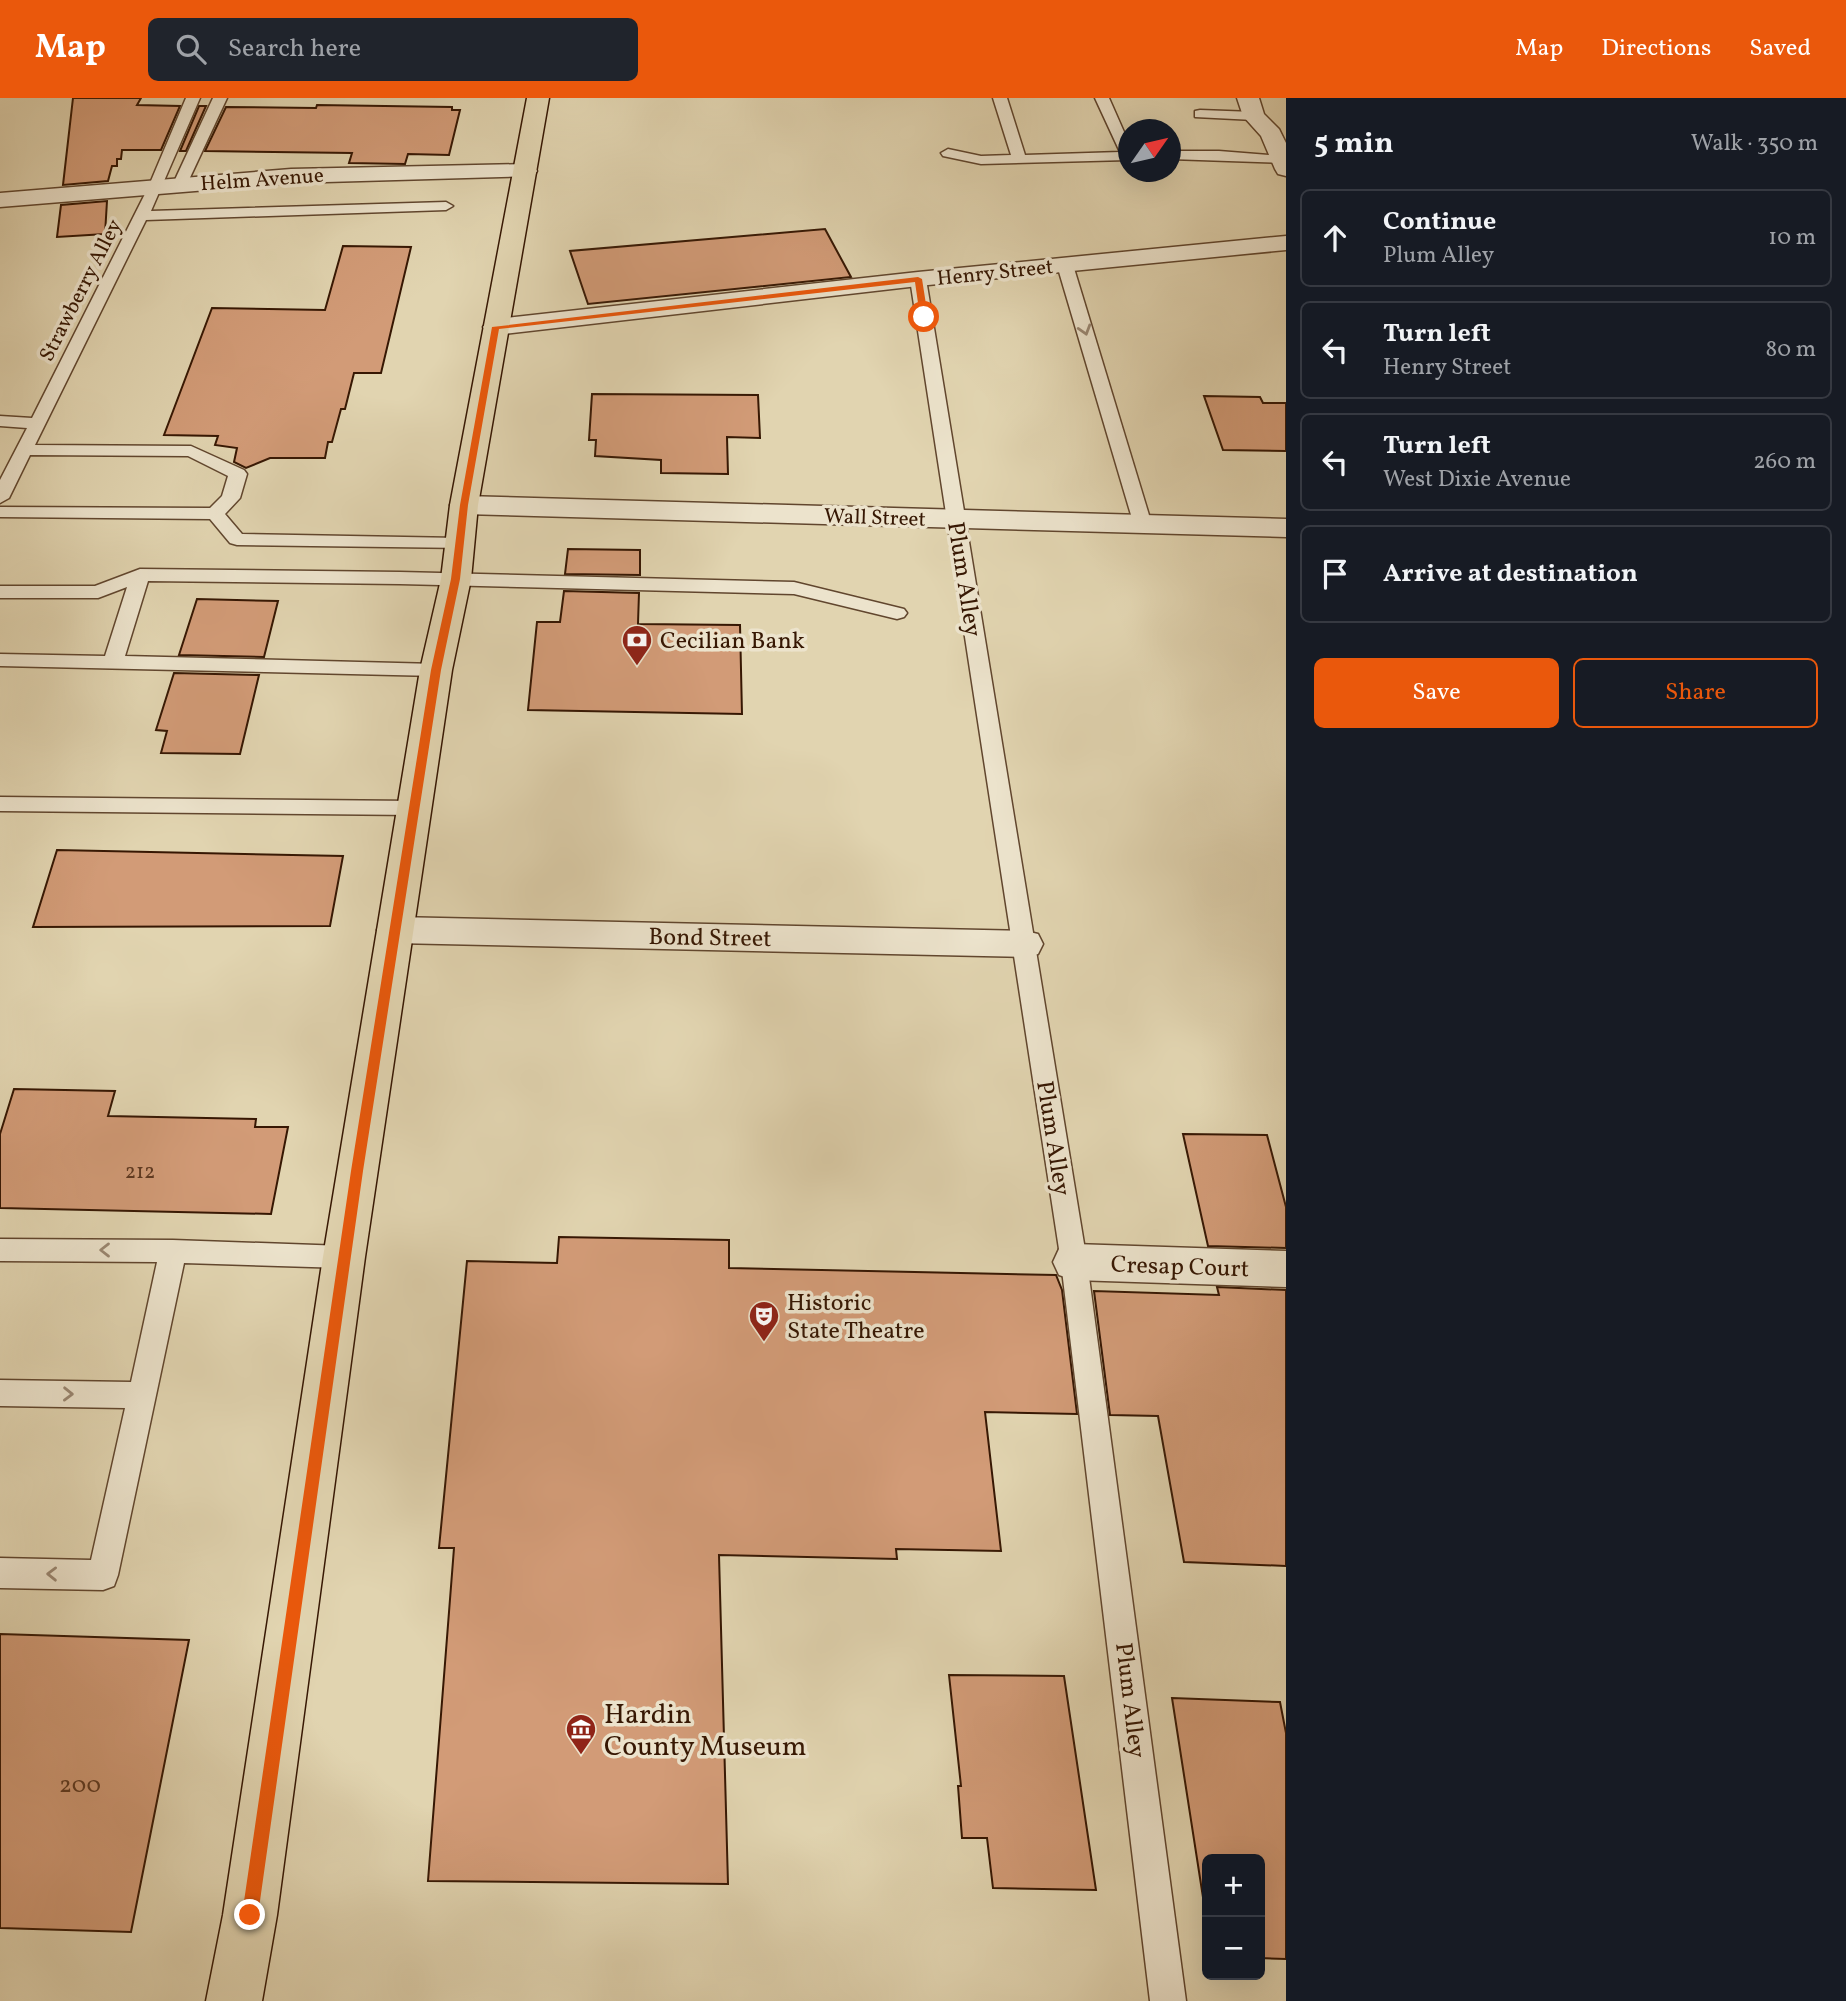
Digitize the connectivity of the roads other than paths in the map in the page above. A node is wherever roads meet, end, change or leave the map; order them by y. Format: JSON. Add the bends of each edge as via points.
{"nodes":[{"id":1,"x":194,"y":98,"type":"edge"},
{"id":2,"x":220,"y":98,"type":"edge"},
{"id":3,"x":538,"y":98,"type":"edge"},
{"id":4,"x":1000,"y":98,"type":"edge"},
{"id":5,"x":1102,"y":98,"type":"edge"},
{"id":6,"x":1275,"y":106,"type":"dead end"},
{"id":7,"x":1251,"y":107,"type":"edge"},
{"id":8,"x":1200,"y":114,"type":"dead end"},
{"id":9,"x":1118,"y":132,"type":"edge"},
{"id":10,"x":1271,"y":134,"type":"junction"},
{"id":11,"x":948,"y":153,"type":"dead end"},
{"id":12,"x":1181,"y":155,"type":"edge"},
{"id":13,"x":1118,"y":156,"type":"edge"},
{"id":14,"x":1019,"y":158,"type":"junction"},
{"id":15,"x":1284,"y":164,"type":"edge"},
{"id":16,"x":526,"y":171,"type":"junction"},
{"id":17,"x":180,"y":184,"type":"junction"},
{"id":18,"x":155,"y":188,"type":"junction"},
{"id":19,"x":0,"y":200,"type":"edge"},
{"id":20,"x":446,"y":206,"type":"dead end"},
{"id":21,"x":141,"y":216,"type":"junction"},
{"id":22,"x":1286,"y":243,"type":"edge"},
{"id":23,"x":1065,"y":265,"type":"junction"},
{"id":24,"x":918,"y":279,"type":"junction"},
{"id":25,"x":496,"y":327,"type":"junction"},
{"id":26,"x":0,"y":421,"type":"edge"},
{"id":27,"x":36,"y":423,"type":"junction"},
{"id":28,"x":24,"y":450,"type":"junction"},
{"id":29,"x":0,"y":498,"type":"edge"},
{"id":30,"x":464,"y":505,"type":"junction"},
{"id":31,"x":0,"y":512,"type":"edge"},
{"id":32,"x":215,"y":514,"type":"junction"},
{"id":33,"x":955,"y":520,"type":"junction"},
{"id":34,"x":1143,"y":525,"type":"junction"},
{"id":35,"x":1286,"y":528,"type":"edge"},
{"id":36,"x":459,"y":544,"type":"junction"},
{"id":37,"x":140,"y":575,"type":"junction"},
{"id":38,"x":456,"y":579,"type":"junction"},
{"id":39,"x":0,"y":592,"type":"edge"},
{"id":40,"x":897,"y":613,"type":"dead end"},
{"id":41,"x":0,"y":660,"type":"edge"},
{"id":42,"x":113,"y":662,"type":"junction"},
{"id":43,"x":436,"y":670,"type":"junction"},
{"id":44,"x":0,"y":804,"type":"edge"},
{"id":45,"x":415,"y":808,"type":"junction"},
{"id":46,"x":395,"y":930,"type":"junction"},
{"id":47,"x":1025,"y":944,"type":"junction"},
{"id":48,"x":0,"y":1250,"type":"edge"},
{"id":49,"x":173,"y":1251,"type":"junction"},
{"id":50,"x":344,"y":1257,"type":"junction"},
{"id":51,"x":1074,"y":1262,"type":"junction"},
{"id":52,"x":1286,"y":1269,"type":"edge"},
{"id":53,"x":0,"y":1393,"type":"edge"},
{"id":54,"x":140,"y":1395,"type":"junction"},
{"id":55,"x":0,"y":1573,"type":"edge"},
{"id":56,"x":234,"y":2001,"type":"edge"},
{"id":57,"x":1168,"y":2001,"type":"edge"}],
"edges":[{"from":1,"to":18,"type":"lane","name":"Strawberry Alley"},
{"from":2,"to":17,"type":"lane"},
{"from":3,"to":16,"type":"main road"},
{"from":4,"to":14,"type":"lane"},
{"from":5,"to":9,"type":"lane"},
{"from":6,"to":10,"type":"street","via":[[1278,128]]},
{"from":7,"to":8,"type":"lane"},
{"from":7,"to":10,"type":"street"},
{"from":10,"to":15,"type":"street"},
{"from":11,"to":14,"type":"lane","via":[[981,160]]},
{"from":12,"to":15,"type":"lane"},
{"from":13,"to":14,"type":"lane"},
{"from":16,"to":17,"type":"street","name":"Helm Avenue","via":[[304,175]]},
{"from":16,"to":25,"type":"main road"},
{"from":17,"to":18,"type":"street","name":"Helm Avenue"},
{"from":18,"to":19,"type":"street","name":"Helm Avenue"},
{"from":18,"to":21,"type":"lane","name":"Strawberry Alley"},
{"from":20,"to":21,"type":"lane"},
{"from":21,"to":27,"type":"lane","name":"Strawberry Alley"},
{"from":22,"to":23,"type":"street","name":"Henry Street"},
{"from":23,"to":24,"type":"street","name":"Henry Street"},
{"from":23,"to":34,"type":"lane","one_way":true},
{"from":24,"to":25,"type":"street","name":"Henry Street"},
{"from":24,"to":33,"type":"lane","name":"Plum Alley"},
{"from":25,"to":30,"type":"main road"},
{"from":26,"to":27,"type":"lane"},
{"from":27,"to":28,"type":"lane","name":"Strawberry Alley"},
{"from":28,"to":29,"type":"lane","name":"Strawberry Alley"},
{"from":28,"to":32,"type":"lane","via":[[191,451],[238,474],[231,498]]},
{"from":30,"to":33,"type":"street","name":"Wall Street"},
{"from":30,"to":36,"type":"main road"},
{"from":31,"to":32,"type":"lane"},
{"from":32,"to":36,"type":"lane","via":[[237,539]]},
{"from":33,"to":34,"type":"street","name":"Wall Street"},
{"from":33,"to":47,"type":"lane","name":"Plum Alley"},
{"from":34,"to":35,"type":"street","name":"Wall Street"},
{"from":36,"to":38,"type":"main road"},
{"from":37,"to":38,"type":"lane"},
{"from":37,"to":39,"type":"lane","via":[[98,592]]},
{"from":37,"to":42,"type":"lane"},
{"from":38,"to":40,"type":"lane","via":[[794,588]]},
{"from":38,"to":43,"type":"main road"},
{"from":41,"to":42,"type":"lane"},
{"from":42,"to":43,"type":"lane"},
{"from":43,"to":45,"type":"main road"},
{"from":44,"to":45,"type":"lane"},
{"from":45,"to":46,"type":"main road"},
{"from":46,"to":47,"type":"street","name":"Bond Street"},
{"from":46,"to":50,"type":"main road"},
{"from":47,"to":51,"type":"lane","name":"Plum Alley"},
{"from":49,"to":48,"type":"lane","one_way":true},
{"from":49,"to":50,"type":"lane"},
{"from":49,"to":54,"type":"lane"},
{"from":50,"to":56,"type":"main road"},
{"from":51,"to":52,"type":"street","name":"Cresap Court"},
{"from":51,"to":57,"type":"lane","name":"Plum Alley"},
{"from":53,"to":54,"type":"lane","one_way":true},
{"from":54,"to":55,"type":"lane","one_way":true,"via":[[103,1575]]}]}
